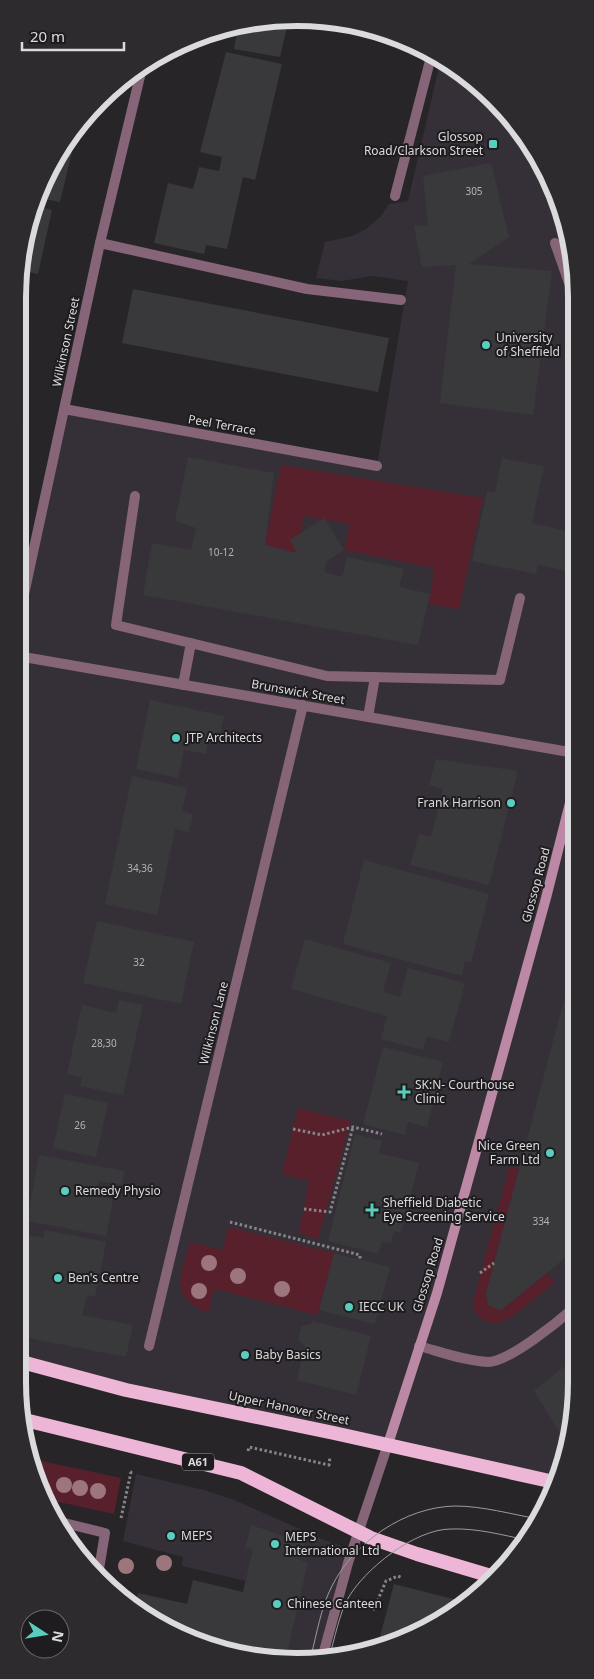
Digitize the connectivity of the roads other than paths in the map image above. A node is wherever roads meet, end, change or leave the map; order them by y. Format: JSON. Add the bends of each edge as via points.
{"nodes":[{"id":1,"x":430,"y":62,"type":"edge"},
{"id":2,"x":140,"y":77,"type":"edge"},
{"id":3,"x":395,"y":196,"type":"dead end"},
{"id":4,"x":100,"y":243,"type":"junction"},
{"id":5,"x":555,"y":243,"type":"dead end"},
{"id":6,"x":567,"y":276,"type":"edge"},
{"id":7,"x":401,"y":300,"type":"dead end"},
{"id":8,"x":64,"y":409,"type":"junction"},
{"id":9,"x":377,"y":466,"type":"dead end"},
{"id":10,"x":135,"y":496,"type":"dead end"},
{"id":11,"x":26,"y":585,"type":"edge"},
{"id":12,"x":520,"y":598,"type":"dead end"},
{"id":13,"x":191,"y":643,"type":"junction"},
{"id":14,"x":26,"y":657,"type":"edge"},
{"id":15,"x":375,"y":677,"type":"junction"},
{"id":16,"x":182,"y":684,"type":"junction"},
{"id":17,"x":303,"y":705,"type":"junction"},
{"id":18,"x":368,"y":717,"type":"junction"},
{"id":19,"x":568,"y":752,"type":"edge"},
{"id":20,"x":568,"y":811,"type":"edge"},
{"id":21,"x":568,"y":1313,"type":"edge"},
{"id":22,"x":149,"y":1346,"type":"dead end"},
{"id":23,"x":419,"y":1346,"type":"junction"},
{"id":24,"x":26,"y":1363,"type":"edge"},
{"id":25,"x":29,"y":1421,"type":"edge"},
{"id":26,"x":388,"y":1444,"type":"junction"},
{"id":27,"x":549,"y":1481,"type":"edge"},
{"id":28,"x":67,"y":1524,"type":"edge"},
{"id":29,"x":359,"y":1533,"type":"junction"},
{"id":30,"x":99,"y":1567,"type":"edge"},
{"id":31,"x":486,"y":1575,"type":"edge"},
{"id":32,"x":324,"y":1651,"type":"edge"}],
"edges":[{"from":1,"to":3,"type":"street"},
{"from":2,"to":4,"type":"street","name":"Wilkinson Street"},
{"from":4,"to":7,"type":"street","via":[[308,289]]},
{"from":4,"to":8,"type":"street","name":"Wilkinson Street"},
{"from":5,"to":6,"type":"street"},
{"from":8,"to":9,"type":"street","name":"Peel Terrace"},
{"from":8,"to":11,"type":"street","name":"Wilkinson Street"},
{"from":10,"to":13,"type":"street","via":[[116,625]]},
{"from":12,"to":15,"type":"street","via":[[500,680]]},
{"from":13,"to":15,"type":"street","via":[[326,676]]},
{"from":13,"to":16,"type":"street"},
{"from":14,"to":16,"type":"street","name":"Brunswick Street"},
{"from":15,"to":18,"type":"street"},
{"from":16,"to":17,"type":"street","name":"Brunswick Street"},
{"from":17,"to":18,"type":"street","name":"Brunswick Street"},
{"from":17,"to":22,"type":"street","name":"Wilkinson Lane"},
{"from":18,"to":19,"type":"street","name":"Brunswick Street"},
{"from":20,"to":23,"type":"main road","name":"Glossop Road","via":[[437,1294]]},
{"from":21,"to":23,"type":"street","via":[[508,1356],[489,1362]]},
{"from":23,"to":26,"type":"main road","name":"Glossop Road"},
{"from":24,"to":26,"type":"highway","name":"Upper Hanover Street","via":[[126,1390]]},
{"from":25,"to":29,"type":"highway","number":"A61","via":[[241,1472]]},
{"from":26,"to":27,"type":"highway","name":"Upper Hanover Street"},
{"from":26,"to":29,"type":"street","name":"Glossop Road"},
{"from":28,"to":30,"type":"street","via":[[105,1533]]},
{"from":29,"to":31,"type":"highway","number":"A61"},
{"from":29,"to":32,"type":"street","name":"Glossop Road"}]}
